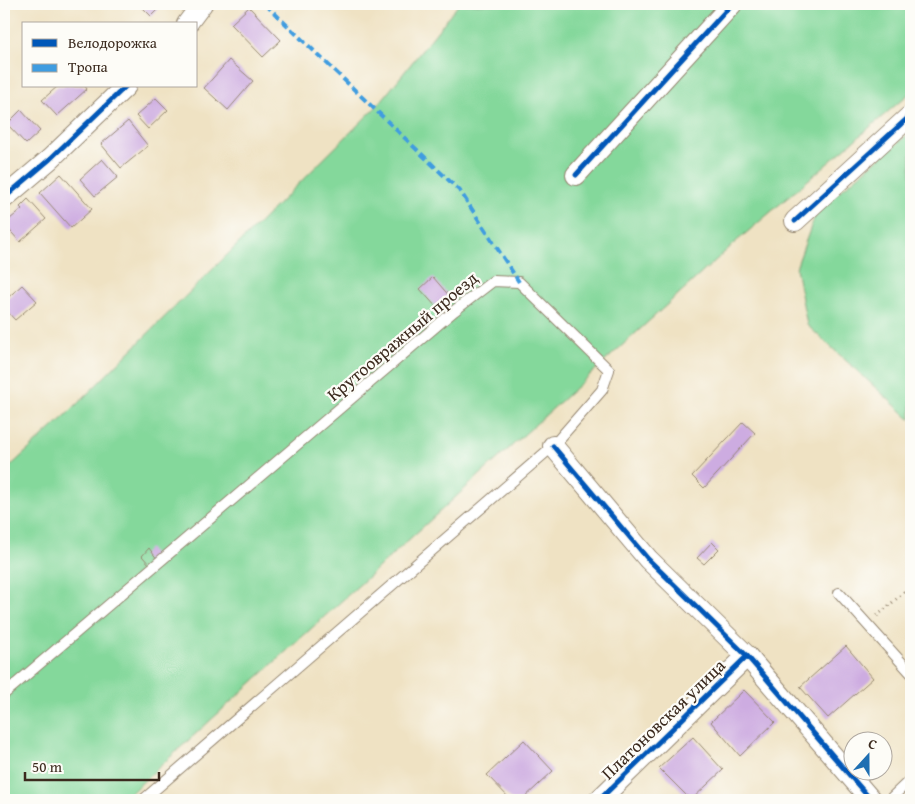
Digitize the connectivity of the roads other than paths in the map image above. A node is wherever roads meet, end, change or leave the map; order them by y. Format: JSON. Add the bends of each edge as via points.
{"nodes":[{"id":1,"x":202,"y":4,"type":"edge"},
{"id":2,"x":732,"y":4,"type":"edge"},
{"id":3,"x":188,"y":22,"type":"edge"},
{"id":4,"x":124,"y":88,"type":"edge"},
{"id":5,"x":911,"y":114,"type":"edge"},
{"id":6,"x":576,"y":175,"type":"dead end"},
{"id":7,"x":4,"y":198,"type":"edge"},
{"id":8,"x":795,"y":221,"type":"dead end"},
{"id":9,"x":553,"y":446,"type":"junction"},
{"id":10,"x":839,"y":593,"type":"dead end"},
{"id":11,"x":746,"y":656,"type":"junction"},
{"id":12,"x":911,"y":674,"type":"edge"},
{"id":13,"x":4,"y":694,"type":"edge"},
{"id":14,"x":911,"y":779,"type":"edge"},
{"id":15,"x":142,"y":800,"type":"edge"},
{"id":16,"x":599,"y":800,"type":"edge"},
{"id":17,"x":871,"y":800,"type":"edge"},
{"id":18,"x":889,"y":800,"type":"edge"}],
"edges":[{"from":1,"to":3,"type":"street"},
{"from":2,"to":6,"type":"street"},
{"from":4,"to":7,"type":"street"},
{"from":5,"to":8,"type":"street"},
{"from":9,"to":11,"type":"street","via":[[648,559]]},
{"from":9,"to":13,"type":"lane","name":"Крутоовражный проезд","via":[[602,390],[609,370],[519,282],[493,281]]},
{"from":9,"to":15,"type":"lane","name":"Крутоовражный проезд"},
{"from":10,"to":12,"type":"lane"},
{"from":11,"to":16,"type":"street","name":"Платоновская улица"},
{"from":11,"to":17,"type":"street"},
{"from":14,"to":18,"type":"lane"}]}
